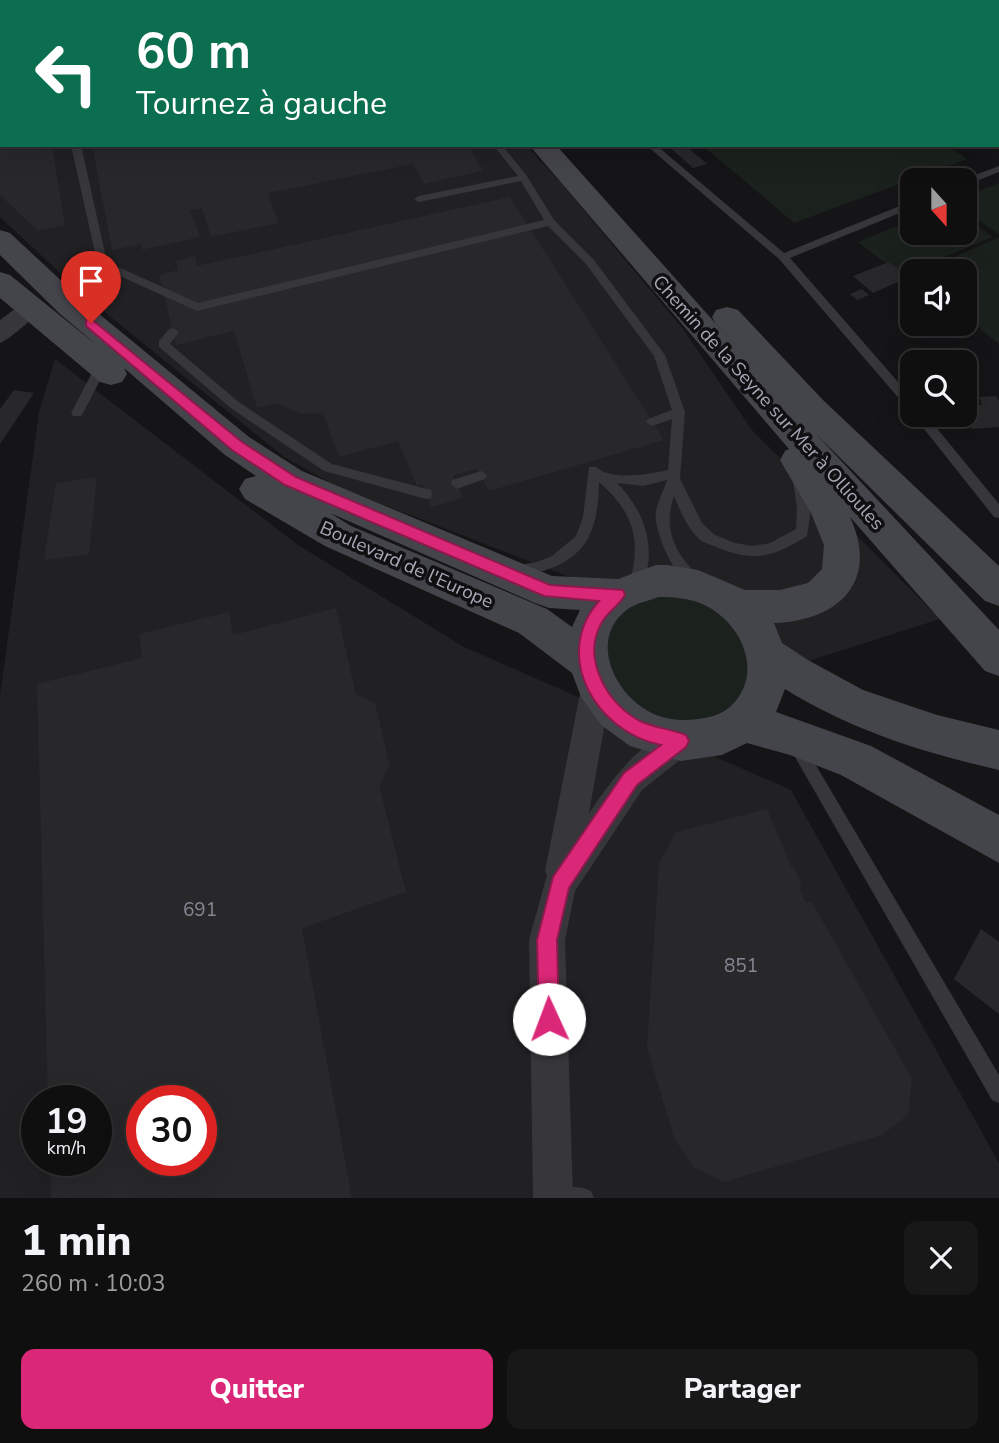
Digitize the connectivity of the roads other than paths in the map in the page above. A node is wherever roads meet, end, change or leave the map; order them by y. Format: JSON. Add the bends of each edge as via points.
{"nodes":[{"id":1,"x":76,"y":147,"type":"edge"},
{"id":2,"x":499,"y":147,"type":"edge"},
{"id":3,"x":544,"y":147,"type":"edge"},
{"id":4,"x":569,"y":147,"type":"edge"},
{"id":5,"x":569,"y":147,"type":"edge"},
{"id":6,"x":652,"y":147,"type":"edge"},
{"id":7,"x":999,"y":169,"type":"edge"},
{"id":8,"x":524,"y":178,"type":"junction"},
{"id":9,"x":977,"y":178,"type":"edge"},
{"id":10,"x":419,"y":199,"type":"dead end"},
{"id":11,"x":900,"y":209,"type":"edge"},
{"id":12,"x":550,"y":222,"type":"junction"},
{"id":13,"x":0,"y":239,"type":"edge"},
{"id":14,"x":783,"y":257,"type":"junction"},
{"id":15,"x":0,"y":261,"type":"edge"},
{"id":16,"x":0,"y":282,"type":"edge"},
{"id":17,"x":42,"y":292,"type":"junction"},
{"id":18,"x":173,"y":332,"type":"dead end"},
{"id":19,"x":0,"y":335,"type":"edge"},
{"id":20,"x":101,"y":367,"type":"junction"},
{"id":21,"x":745,"y":378,"type":"junction"},
{"id":22,"x":900,"y":391,"type":"edge"},
{"id":23,"x":77,"y":412,"type":"dead end"},
{"id":24,"x":679,"y":412,"type":"junction"},
{"id":25,"x":652,"y":422,"type":"dead end"},
{"id":26,"x":929,"y":427,"type":"edge"},
{"id":27,"x":794,"y":456,"type":"junction"},
{"id":28,"x":597,"y":473,"type":"junction"},
{"id":29,"x":481,"y":476,"type":"dead end"},
{"id":30,"x":675,"y":476,"type":"junction"},
{"id":31,"x":457,"y":484,"type":"dead end"},
{"id":32,"x":426,"y":494,"type":"dead end"},
{"id":33,"x":999,"y":513,"type":"edge"},
{"id":34,"x":494,"y":569,"type":"junction"},
{"id":35,"x":698,"y":585,"type":"junction"},
{"id":36,"x":627,"y":590,"type":"junction"},
{"id":37,"x":999,"y":590,"type":"edge"},
{"id":38,"x":737,"y":606,"type":"junction"},
{"id":39,"x":999,"y":636,"type":"edge"},
{"id":40,"x":768,"y":655,"type":"junction"},
{"id":41,"x":999,"y":658,"type":"edge"},
{"id":42,"x":591,"y":675,"type":"junction"},
{"id":43,"x":743,"y":723,"type":"junction"},
{"id":44,"x":790,"y":735,"type":"junction"},
{"id":45,"x":680,"y":741,"type":"junction"},
{"id":46,"x":999,"y":750,"type":"edge"},
{"id":47,"x":999,"y":840,"type":"edge"},
{"id":48,"x":560,"y":884,"type":"junction"},
{"id":49,"x":999,"y":1093,"type":"edge"},
{"id":50,"x":564,"y":1197,"type":"edge"}],
"edges":[{"from":1,"to":12,"type":"lane","via":[[102,264],[197,307]]},
{"from":2,"to":8,"type":"lane"},
{"from":3,"to":21,"type":"street","name":"Chemin de la Seyne sur Mer à Ollioules"},
{"from":4,"to":37,"type":"street","via":[[811,409]]},
{"from":5,"to":39,"type":"street","name":"Chemin de la Seyne sur Mer à Ollioules","via":[[833,456]]},
{"from":6,"to":14,"type":"lane"},
{"from":7,"to":9,"type":"lane"},
{"from":8,"to":10,"type":"lane"},
{"from":8,"to":12,"type":"lane"},
{"from":11,"to":14,"type":"lane"},
{"from":12,"to":24,"type":"lane","via":[[590,262],[659,355]]},
{"from":13,"to":17,"type":"street","name":"Boulevard de l'Europe"},
{"from":14,"to":22,"type":"lane"},
{"from":15,"to":17,"type":"street","name":"Boulevard de l'Europe"},
{"from":16,"to":17,"type":"street","name":"Boulevard de l'Europe"},
{"from":17,"to":19,"type":"street"},
{"from":17,"to":20,"type":"street","name":"Boulevard de l'Europe"},
{"from":17,"to":34,"type":"street","name":"Boulevard de l'Europe","via":[[237,446],[290,481]]},
{"from":18,"to":32,"type":"lane","via":[[163,344],[236,406],[328,468]]},
{"from":20,"to":23,"type":"lane"},
{"from":20,"to":42,"type":"street","name":"Boulevard de l'Europe","via":[[214,460],[265,494],[338,536],[533,621]]},
{"from":21,"to":27,"type":"street"},
{"from":21,"to":41,"type":"street","name":"Chemin de la Seyne sur Mer à Ollioules"},
{"from":24,"to":25,"type":"lane"},
{"from":24,"to":30,"type":"lane"},
{"from":26,"to":33,"type":"lane"},
{"from":27,"to":30,"type":"lane","via":[[804,508],[802,532],[761,553],[732,549],[704,535],[688,512]]},
{"from":27,"to":38,"type":"street","via":[[825,506],[842,543],[844,561],[837,579],[822,594],[803,603]]},
{"from":28,"to":30,"type":"lane","via":[[643,481]]},
{"from":28,"to":34,"type":"lane","via":[[585,533],[571,550],[550,565]]},
{"from":28,"to":36,"type":"lane","via":[[634,512],[641,529],[643,568]]},
{"from":29,"to":31,"type":"lane"},
{"from":30,"to":35,"type":"lane","via":[[662,512],[663,529],[677,561]]},
{"from":34,"to":36,"type":"street","name":"Boulevard de l'Europe","via":[[549,592]]},
{"from":35,"to":36,"type":"street","via":[[677,581]]},
{"from":35,"to":38,"type":"street"},
{"from":36,"to":42,"type":"street","via":[[603,607],[592,623],[587,641]]},
{"from":38,"to":40,"type":"street","via":[[761,635]]},
{"from":40,"to":43,"type":"street","via":[[765,692]]},
{"from":40,"to":46,"type":"street","via":[[859,710],[905,727]]},
{"from":42,"to":45,"type":"street","via":[[610,709],[631,725]]},
{"from":42,"to":48,"type":"street"},
{"from":43,"to":44,"type":"street"},
{"from":43,"to":45,"type":"street","via":[[703,740]]},
{"from":44,"to":47,"type":"street","via":[[856,760]]},
{"from":44,"to":49,"type":"lane"},
{"from":45,"to":48,"type":"street","via":[[631,779]]},
{"from":48,"to":50,"type":"street","via":[[547,940]]}]}
